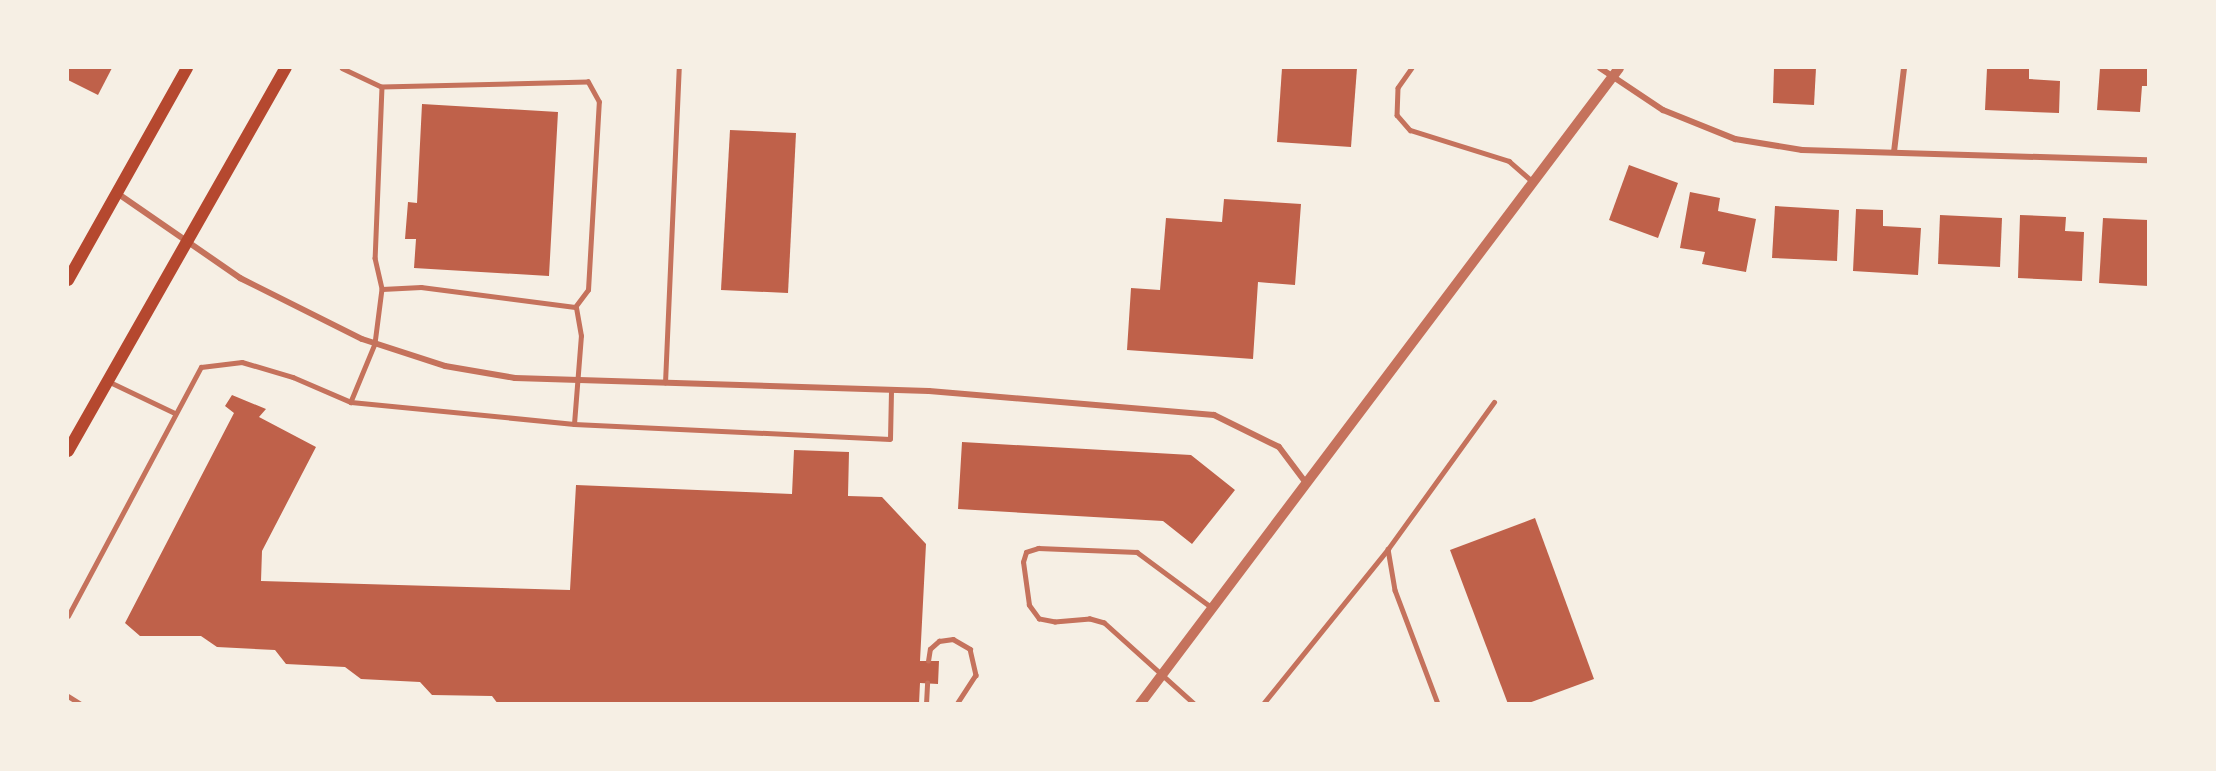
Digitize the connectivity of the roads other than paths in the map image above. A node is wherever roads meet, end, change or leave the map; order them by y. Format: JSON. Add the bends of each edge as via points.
{"nodes":[{"id":1,"x":186,"y":68,"type":"edge"},
{"id":2,"x":286,"y":68,"type":"edge"},
{"id":3,"x":342,"y":68,"type":"edge"},
{"id":4,"x":679,"y":68,"type":"edge"},
{"id":5,"x":1412,"y":68,"type":"edge"},
{"id":6,"x":1600,"y":68,"type":"edge"},
{"id":7,"x":1619,"y":68,"type":"edge"},
{"id":8,"x":1904,"y":68,"type":"edge"},
{"id":9,"x":1610,"y":78,"type":"junction"},
{"id":10,"x":382,"y":87,"type":"junction"},
{"id":11,"x":1894,"y":152,"type":"junction"},
{"id":12,"x":2148,"y":160,"type":"edge"},
{"id":13,"x":1533,"y":182,"type":"junction"},
{"id":14,"x":117,"y":193,"type":"junction"},
{"id":15,"x":184,"y":243,"type":"junction"},
{"id":16,"x":68,"y":280,"type":"edge"},
{"id":17,"x":381,"y":290,"type":"junction"},
{"id":18,"x":576,"y":307,"type":"junction"},
{"id":19,"x":375,"y":344,"type":"junction"},
{"id":20,"x":578,"y":379,"type":"junction"},
{"id":21,"x":108,"y":381,"type":"junction"},
{"id":22,"x":665,"y":383,"type":"junction"},
{"id":23,"x":891,"y":390,"type":"junction"},
{"id":24,"x":351,"y":402,"type":"junction"},
{"id":25,"x":1494,"y":402,"type":"dead end"},
{"id":26,"x":175,"y":413,"type":"junction"},
{"id":27,"x":574,"y":424,"type":"junction"},
{"id":28,"x":68,"y":451,"type":"edge"},
{"id":29,"x":1306,"y":484,"type":"junction"},
{"id":30,"x":1388,"y":549,"type":"junction"},
{"id":31,"x":1213,"y":608,"type":"junction"},
{"id":32,"x":68,"y":616,"type":"edge"},
{"id":33,"x":928,"y":661,"type":"dead end"},
{"id":34,"x":1161,"y":677,"type":"junction"},
{"id":35,"x":927,"y":683,"type":"dead end"},
{"id":36,"x":68,"y":696,"type":"edge"},
{"id":37,"x":81,"y":704,"type":"edge"},
{"id":38,"x":926,"y":704,"type":"edge"},
{"id":39,"x":957,"y":704,"type":"edge"},
{"id":40,"x":1140,"y":704,"type":"edge"},
{"id":41,"x":1194,"y":704,"type":"edge"},
{"id":42,"x":1263,"y":704,"type":"edge"},
{"id":43,"x":1438,"y":704,"type":"edge"}],
"edges":[{"from":1,"to":14,"type":"main road"},
{"from":2,"to":15,"type":"main road"},
{"from":3,"to":10,"type":"lane"},
{"from":4,"to":22,"type":"lane"},
{"from":5,"to":13,"type":"lane","via":[[1398,88],[1397,115],[1410,130],[1509,161]]},
{"from":6,"to":9,"type":"street"},
{"from":7,"to":9,"type":"street"},
{"from":8,"to":11,"type":"street"},
{"from":9,"to":11,"type":"street","via":[[1663,110],[1735,139],[1802,150]]},
{"from":9,"to":13,"type":"street"},
{"from":10,"to":17,"type":"lane","via":[[375,258]]},
{"from":10,"to":18,"type":"lane","via":[[588,82],[599,102],[599,114],[588,290]]},
{"from":11,"to":12,"type":"street"},
{"from":13,"to":29,"type":"street"},
{"from":14,"to":15,"type":"street"},
{"from":14,"to":16,"type":"main road"},
{"from":15,"to":19,"type":"street","via":[[240,278]]},
{"from":15,"to":21,"type":"main road"},
{"from":17,"to":18,"type":"lane","via":[[421,287]]},
{"from":17,"to":19,"type":"lane"},
{"from":18,"to":20,"type":"lane","via":[[581,336]]},
{"from":19,"to":20,"type":"street","via":[[445,366],[515,378]]},
{"from":19,"to":24,"type":"lane"},
{"from":20,"to":22,"type":"street"},
{"from":20,"to":27,"type":"lane"},
{"from":21,"to":26,"type":"lane"},
{"from":21,"to":28,"type":"main road"},
{"from":22,"to":23,"type":"street"},
{"from":23,"to":27,"type":"lane","via":[[890,439]]},
{"from":23,"to":29,"type":"street","via":[[1214,415],[1279,447]]},
{"from":24,"to":26,"type":"lane","via":[[294,377],[242,362],[201,367]]},
{"from":24,"to":27,"type":"lane"},
{"from":25,"to":30,"type":"lane"},
{"from":26,"to":32,"type":"lane"},
{"from":29,"to":31,"type":"street"},
{"from":30,"to":42,"type":"lane"},
{"from":30,"to":43,"type":"lane","via":[[1395,590]]},
{"from":31,"to":34,"type":"street"},
{"from":31,"to":34,"type":"lane","via":[[1137,552],[1038,548],[1026,552],[1023,562],[1033,614],[1054,622],[1090,619],[1104,623]]},
{"from":33,"to":39,"type":"lane","via":[[930,649],[939,641],[953,639],[970,649],[976,675]]},
{"from":34,"to":40,"type":"street"},
{"from":34,"to":41,"type":"lane"},
{"from":35,"to":38,"type":"lane"},
{"from":36,"to":37,"type":"lane"}]}
